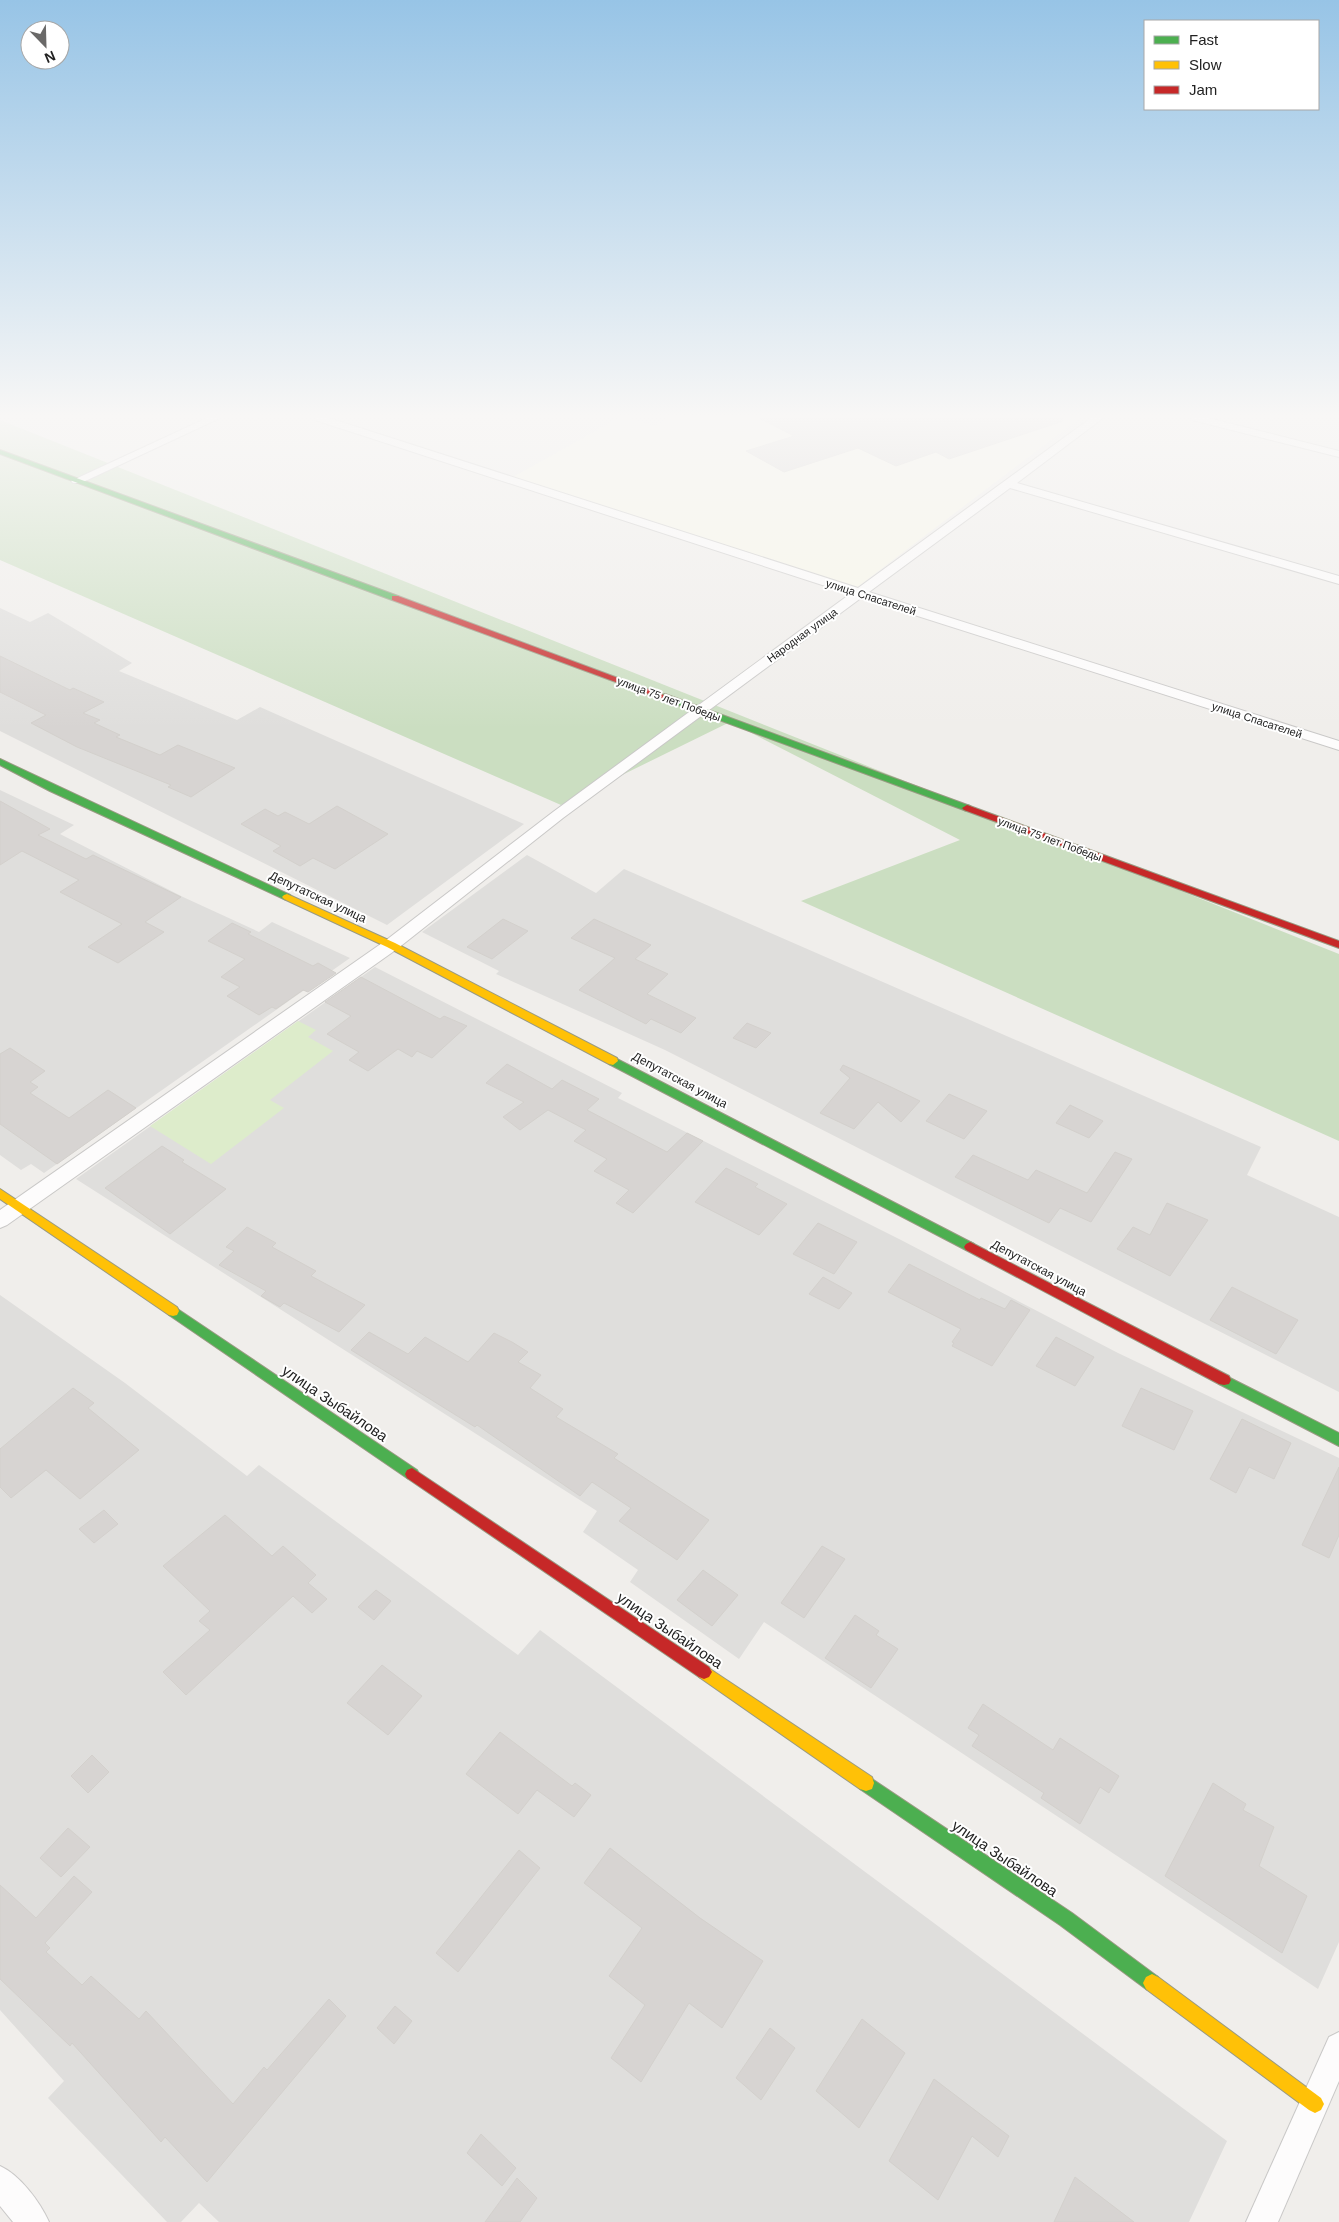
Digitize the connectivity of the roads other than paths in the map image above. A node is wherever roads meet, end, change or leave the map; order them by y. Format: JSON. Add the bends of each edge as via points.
{"nodes":[{"id":1,"x":188,"y":522,"type":"edge"},
{"id":2,"x":639,"y":522,"type":"edge"},
{"id":3,"x":956,"y":522,"type":"edge"},
{"id":4,"x":1138,"y":522,"type":"edge"},
{"id":5,"x":1339,"y":580,"type":"edge"},
{"id":6,"x":859,"y":593,"type":"junction"},
{"id":7,"x":700,"y":710,"type":"junction"},
{"id":8,"x":1339,"y":746,"type":"edge"},
{"id":9,"x":0,"y":762,"type":"edge"},
{"id":10,"x":391,"y":945,"type":"junction"},
{"id":11,"x":1339,"y":945,"type":"edge"},
{"id":12,"x":0,"y":1193,"type":"edge"},
{"id":13,"x":20,"y":1206,"type":"junction"},
{"id":14,"x":0,"y":1220,"type":"edge"},
{"id":15,"x":1339,"y":1440,"type":"edge"},
{"id":16,"x":1339,"y":2047,"type":"edge"},
{"id":17,"x":1315,"y":2104,"type":"junction"},
{"id":18,"x":0,"y":2182,"type":"edge"},
{"id":19,"x":33,"y":2222,"type":"edge"},
{"id":20,"x":1262,"y":2222,"type":"edge"}],
"edges":[{"from":1,"to":7,"type":"street","name":"улица 75 лет Победы"},
{"from":2,"to":6,"type":"street","name":"улица Спасателей"},
{"from":3,"to":6,"type":"street","name":"Народная улица"},
{"from":4,"to":5,"type":"street"},
{"from":6,"to":7,"type":"street","name":"Народная улица"},
{"from":6,"to":8,"type":"street","name":"улица Спасателей"},
{"from":7,"to":10,"type":"street","name":"Народная улица"},
{"from":7,"to":11,"type":"street","name":"улица 75 лет Победы"},
{"from":9,"to":10,"type":"street","name":"Депутатская улица"},
{"from":10,"to":13,"type":"street","name":"Народная улица"},
{"from":10,"to":15,"type":"street","name":"Депутатская улица"},
{"from":12,"to":13,"type":"street","name":"улица Зыбайлова"},
{"from":13,"to":14,"type":"street","name":"Народная улица"},
{"from":13,"to":17,"type":"street","name":"улица Зыбайлова","via":[[1066,1919]]},
{"from":16,"to":17,"type":"street"},
{"from":17,"to":20,"type":"street"},
{"from":18,"to":19,"type":"street"}]}
